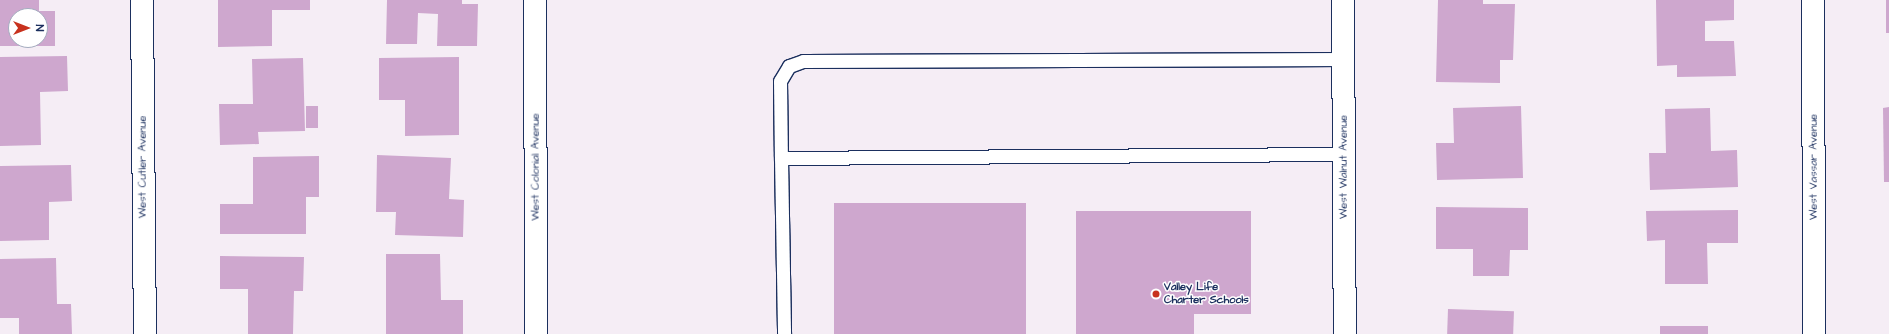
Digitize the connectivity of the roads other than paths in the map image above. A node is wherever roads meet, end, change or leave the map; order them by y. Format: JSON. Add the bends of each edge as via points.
{"nodes":[{"id":1,"x":142,"y":0,"type":"edge"},
{"id":2,"x":535,"y":0,"type":"edge"},
{"id":3,"x":1343,"y":0,"type":"edge"},
{"id":4,"x":1813,"y":0,"type":"edge"},
{"id":5,"x":1343,"y":58,"type":"junction"},
{"id":6,"x":1343,"y":154,"type":"junction"},
{"id":7,"x":782,"y":158,"type":"junction"},
{"id":8,"x":145,"y":334,"type":"edge"},
{"id":9,"x":536,"y":334,"type":"edge"},
{"id":10,"x":784,"y":334,"type":"edge"},
{"id":11,"x":1346,"y":334,"type":"edge"},
{"id":12,"x":1814,"y":334,"type":"edge"}],
"edges":[{"from":1,"to":8,"type":"street","name":"West Cutler Avenue"},
{"from":2,"to":9,"type":"street","name":"West Colonial Avenue"},
{"from":3,"to":5,"type":"street","name":"West Walnut Avenue"},
{"from":4,"to":12,"type":"street","name":"West Vassar Avenue"},
{"from":5,"to":6,"type":"street","name":"West Walnut Avenue"},
{"from":5,"to":7,"type":"lane","via":[[803,61],[789,66],[780,81]]},
{"from":6,"to":7,"type":"lane"},
{"from":6,"to":11,"type":"street","name":"West Walnut Avenue"},
{"from":7,"to":10,"type":"lane"}]}
